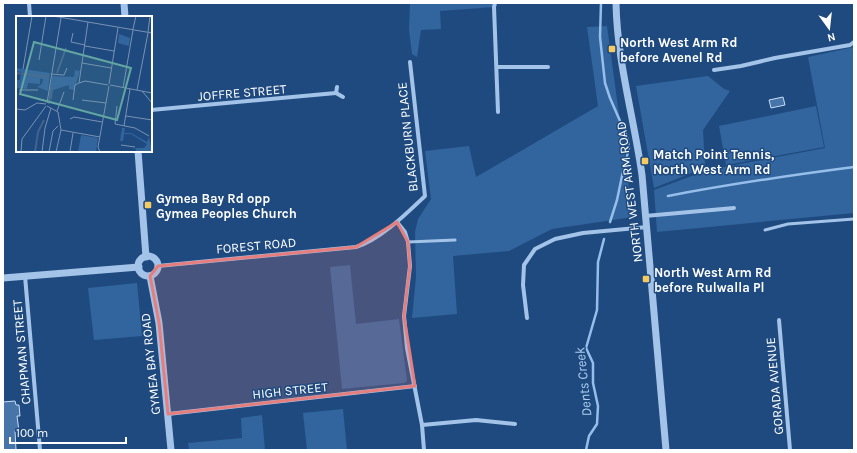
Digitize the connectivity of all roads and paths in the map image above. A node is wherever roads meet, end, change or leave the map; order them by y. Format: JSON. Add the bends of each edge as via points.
{"nodes":[{"id":1,"x":29,"y":3,"type":"edge"},
{"id":2,"x":124,"y":3,"type":"edge"},
{"id":3,"x":495,"y":3,"type":"edge"},
{"id":4,"x":616,"y":3,"type":"edge"},
{"id":5,"x":30,"y":16,"type":"edge"},
{"id":6,"x":125,"y":16,"type":"edge"},
{"id":7,"x":854,"y":42,"type":"edge"},
{"id":8,"x":410,"y":62,"type":"dead end"},
{"id":9,"x":497,"y":67,"type":"junction"},
{"id":10,"x":548,"y":67,"type":"dead end"},
{"id":11,"x":714,"y":70,"type":"dead end"},
{"id":12,"x":337,"y":88,"type":"dead end"},
{"id":13,"x":336,"y":94,"type":"junction"},
{"id":14,"x":343,"y":97,"type":"dead end"},
{"id":15,"x":152,"y":110,"type":"edge"},
{"id":16,"x":498,"y":112,"type":"dead end"},
{"id":17,"x":138,"y":152,"type":"edge"},
{"id":18,"x":734,"y":208,"type":"dead end"},
{"id":19,"x":645,"y":216,"type":"junction"},
{"id":20,"x":854,"y":218,"type":"edge"},
{"id":21,"x":397,"y":222,"type":"junction"},
{"id":22,"x":647,"y":227,"type":"junction"},
{"id":23,"x":765,"y":230,"type":"dead end"},
{"id":24,"x":455,"y":240,"type":"dead end"},
{"id":25,"x":408,"y":242,"type":"junction"},
{"id":26,"x":356,"y":247,"type":"joint"},
{"id":27,"x":146,"y":257,"type":"junction"},
{"id":28,"x":158,"y":266,"type":"junction"},
{"id":29,"x":139,"y":267,"type":"junction"},
{"id":30,"x":25,"y":276,"type":"junction"},
{"id":31,"x":150,"y":276,"type":"junction"},
{"id":32,"x":3,"y":278,"type":"edge"},
{"id":33,"x":527,"y":318,"type":"dead end"},
{"id":34,"x":779,"y":320,"type":"dead end"},
{"id":35,"x":414,"y":386,"type":"junction"},
{"id":36,"x":168,"y":414,"type":"junction"},
{"id":37,"x":515,"y":424,"type":"dead end"},
{"id":38,"x":422,"y":425,"type":"junction"},
{"id":39,"x":40,"y":450,"type":"edge"},
{"id":40,"x":171,"y":450,"type":"edge"},
{"id":41,"x":424,"y":450,"type":"edge"},
{"id":42,"x":666,"y":450,"type":"edge"},
{"id":43,"x":790,"y":450,"type":"edge"}],
"edges":[{"from":1,"to":5,"type":"street"},
{"from":2,"to":6,"type":"street"},
{"from":3,"to":9,"type":"street"},
{"from":4,"to":19,"type":"street","name":"NORTH WEST ARM ROAD","via":[[620,57],[639,154]]},
{"from":7,"to":11,"type":"street","via":[[850,45]]},
{"from":8,"to":21,"type":"street","name":"BLACKBURN PLACE","via":[[425,196]]},
{"from":9,"to":10,"type":"street"},
{"from":9,"to":16,"type":"street"},
{"from":12,"to":13,"type":"street"},
{"from":13,"to":14,"type":"street","name":"JOFFRE STREET"},
{"from":13,"to":15,"type":"street","name":"JOFFRE STREET"},
{"from":17,"to":27,"type":"street"},
{"from":18,"to":19,"type":"street"},
{"from":19,"to":22,"type":"street","name":"NORTH WEST ARM ROAD"},
{"from":20,"to":23,"type":"lane","via":[[788,224]]},
{"from":21,"to":25,"type":"street","via":[[405,232]]},
{"from":21,"to":26,"type":"street","name":"BLACKBURN PLACE","via":[[372,240]]},
{"from":22,"to":33,"type":"street","via":[[583,233],[555,239],[535,249],[524,265],[523,285]]},
{"from":22,"to":42,"type":"street","name":"NORTH WEST ARM ROAD"},
{"from":24,"to":25,"type":"lane"},
{"from":25,"to":35,"type":"street","via":[[410,266],[404,316]]},
{"from":26,"to":28,"type":"street","name":"FOREST ROAD"},
{"from":27,"to":28,"type":"street","via":[[156,260]]},
{"from":27,"to":29,"type":"street","via":[[142,259]]},
{"from":28,"to":31,"type":"street"},
{"from":29,"to":30,"type":"street"},
{"from":29,"to":31,"type":"street","via":[[141,272]]},
{"from":30,"to":32,"type":"street"},
{"from":30,"to":39,"type":"street","name":"CHAPMAN STREET"},
{"from":31,"to":36,"type":"street","name":"GYMEA BAY ROAD","via":[[159,323]]},
{"from":34,"to":43,"type":"street","name":"GORADA AVENUE"},
{"from":35,"to":36,"type":"street","name":"HIGH STREET"},
{"from":35,"to":38,"type":"street"},
{"from":36,"to":40,"type":"street","name":"GYMEA BAY ROAD"},
{"from":37,"to":38,"type":"street","via":[[476,420]]},
{"from":38,"to":41,"type":"street"}]}
